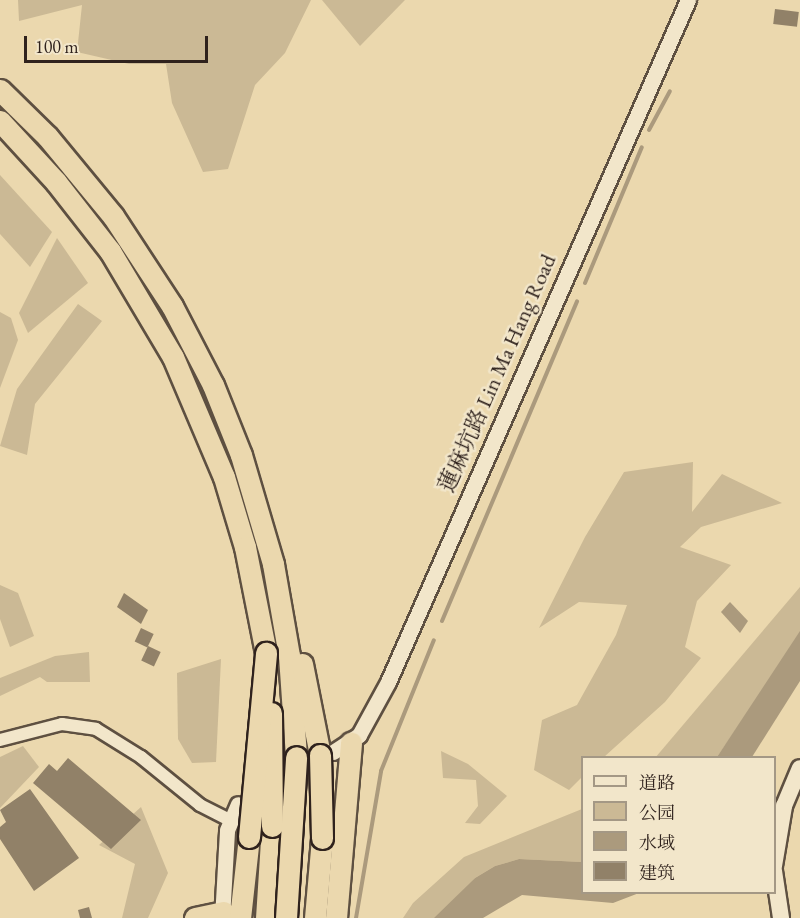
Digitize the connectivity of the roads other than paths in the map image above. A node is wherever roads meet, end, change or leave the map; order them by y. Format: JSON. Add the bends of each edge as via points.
{"nodes":[{"id":1,"x":688,"y":0,"type":"edge"},
{"id":2,"x":0,"y":90,"type":"edge"},
{"id":3,"x":0,"y":121,"type":"edge"},
{"id":4,"x":280,"y":595,"type":"junction"},
{"id":5,"x":266,"y":653,"type":"junction"},
{"id":6,"x":0,"y":740,"type":"edge"},
{"id":7,"x":342,"y":748,"type":"joint"},
{"id":8,"x":800,"y":768,"type":"edge"},
{"id":9,"x":238,"y":804,"type":"dead end"},
{"id":10,"x":230,"y":820,"type":"junction"},
{"id":11,"x":776,"y":854,"type":"edge"},
{"id":12,"x":776,"y":884,"type":"edge"},
{"id":13,"x":228,"y":916,"type":"edge"},
{"id":14,"x":195,"y":918,"type":"edge"},
{"id":15,"x":266,"y":918,"type":"edge"},
{"id":16,"x":286,"y":918,"type":"edge"},
{"id":17,"x":315,"y":918,"type":"edge"},
{"id":18,"x":336,"y":918,"type":"edge"},
{"id":19,"x":781,"y":918,"type":"edge"}],
"edges":[{"from":1,"to":7,"type":"street","name":"蓮麻坑路 Lin Ma Hang Road","via":[[388,682],[366,724]]},
{"from":2,"to":4,"type":"highway","via":[[92,189],[134,245],[177,316],[241,455]]},
{"from":3,"to":5,"type":"highway","via":[[56,182],[110,251],[173,357],[224,477],[245,547]]},
{"from":4,"to":16,"type":"highway","bridge":true,"via":[[296,738],[296,794]]},
{"from":4,"to":17,"type":"highway","bridge":true,"via":[[298,648],[319,744],[322,838]]},
{"from":5,"to":13,"type":"highway","bridge":true},
{"from":5,"to":15,"type":"highway","bridge":true,"via":[[273,758]]},
{"from":6,"to":10,"type":"street","via":[[62,724],[96,729],[141,757],[200,805]]},
{"from":7,"to":18,"type":"highway"},
{"from":8,"to":11,"type":"main road","via":[[784,806]]},
{"from":9,"to":10,"type":"street"},
{"from":10,"to":13,"type":"street"},
{"from":12,"to":19,"type":"main road"},
{"from":13,"to":14,"type":"highway"}]}
